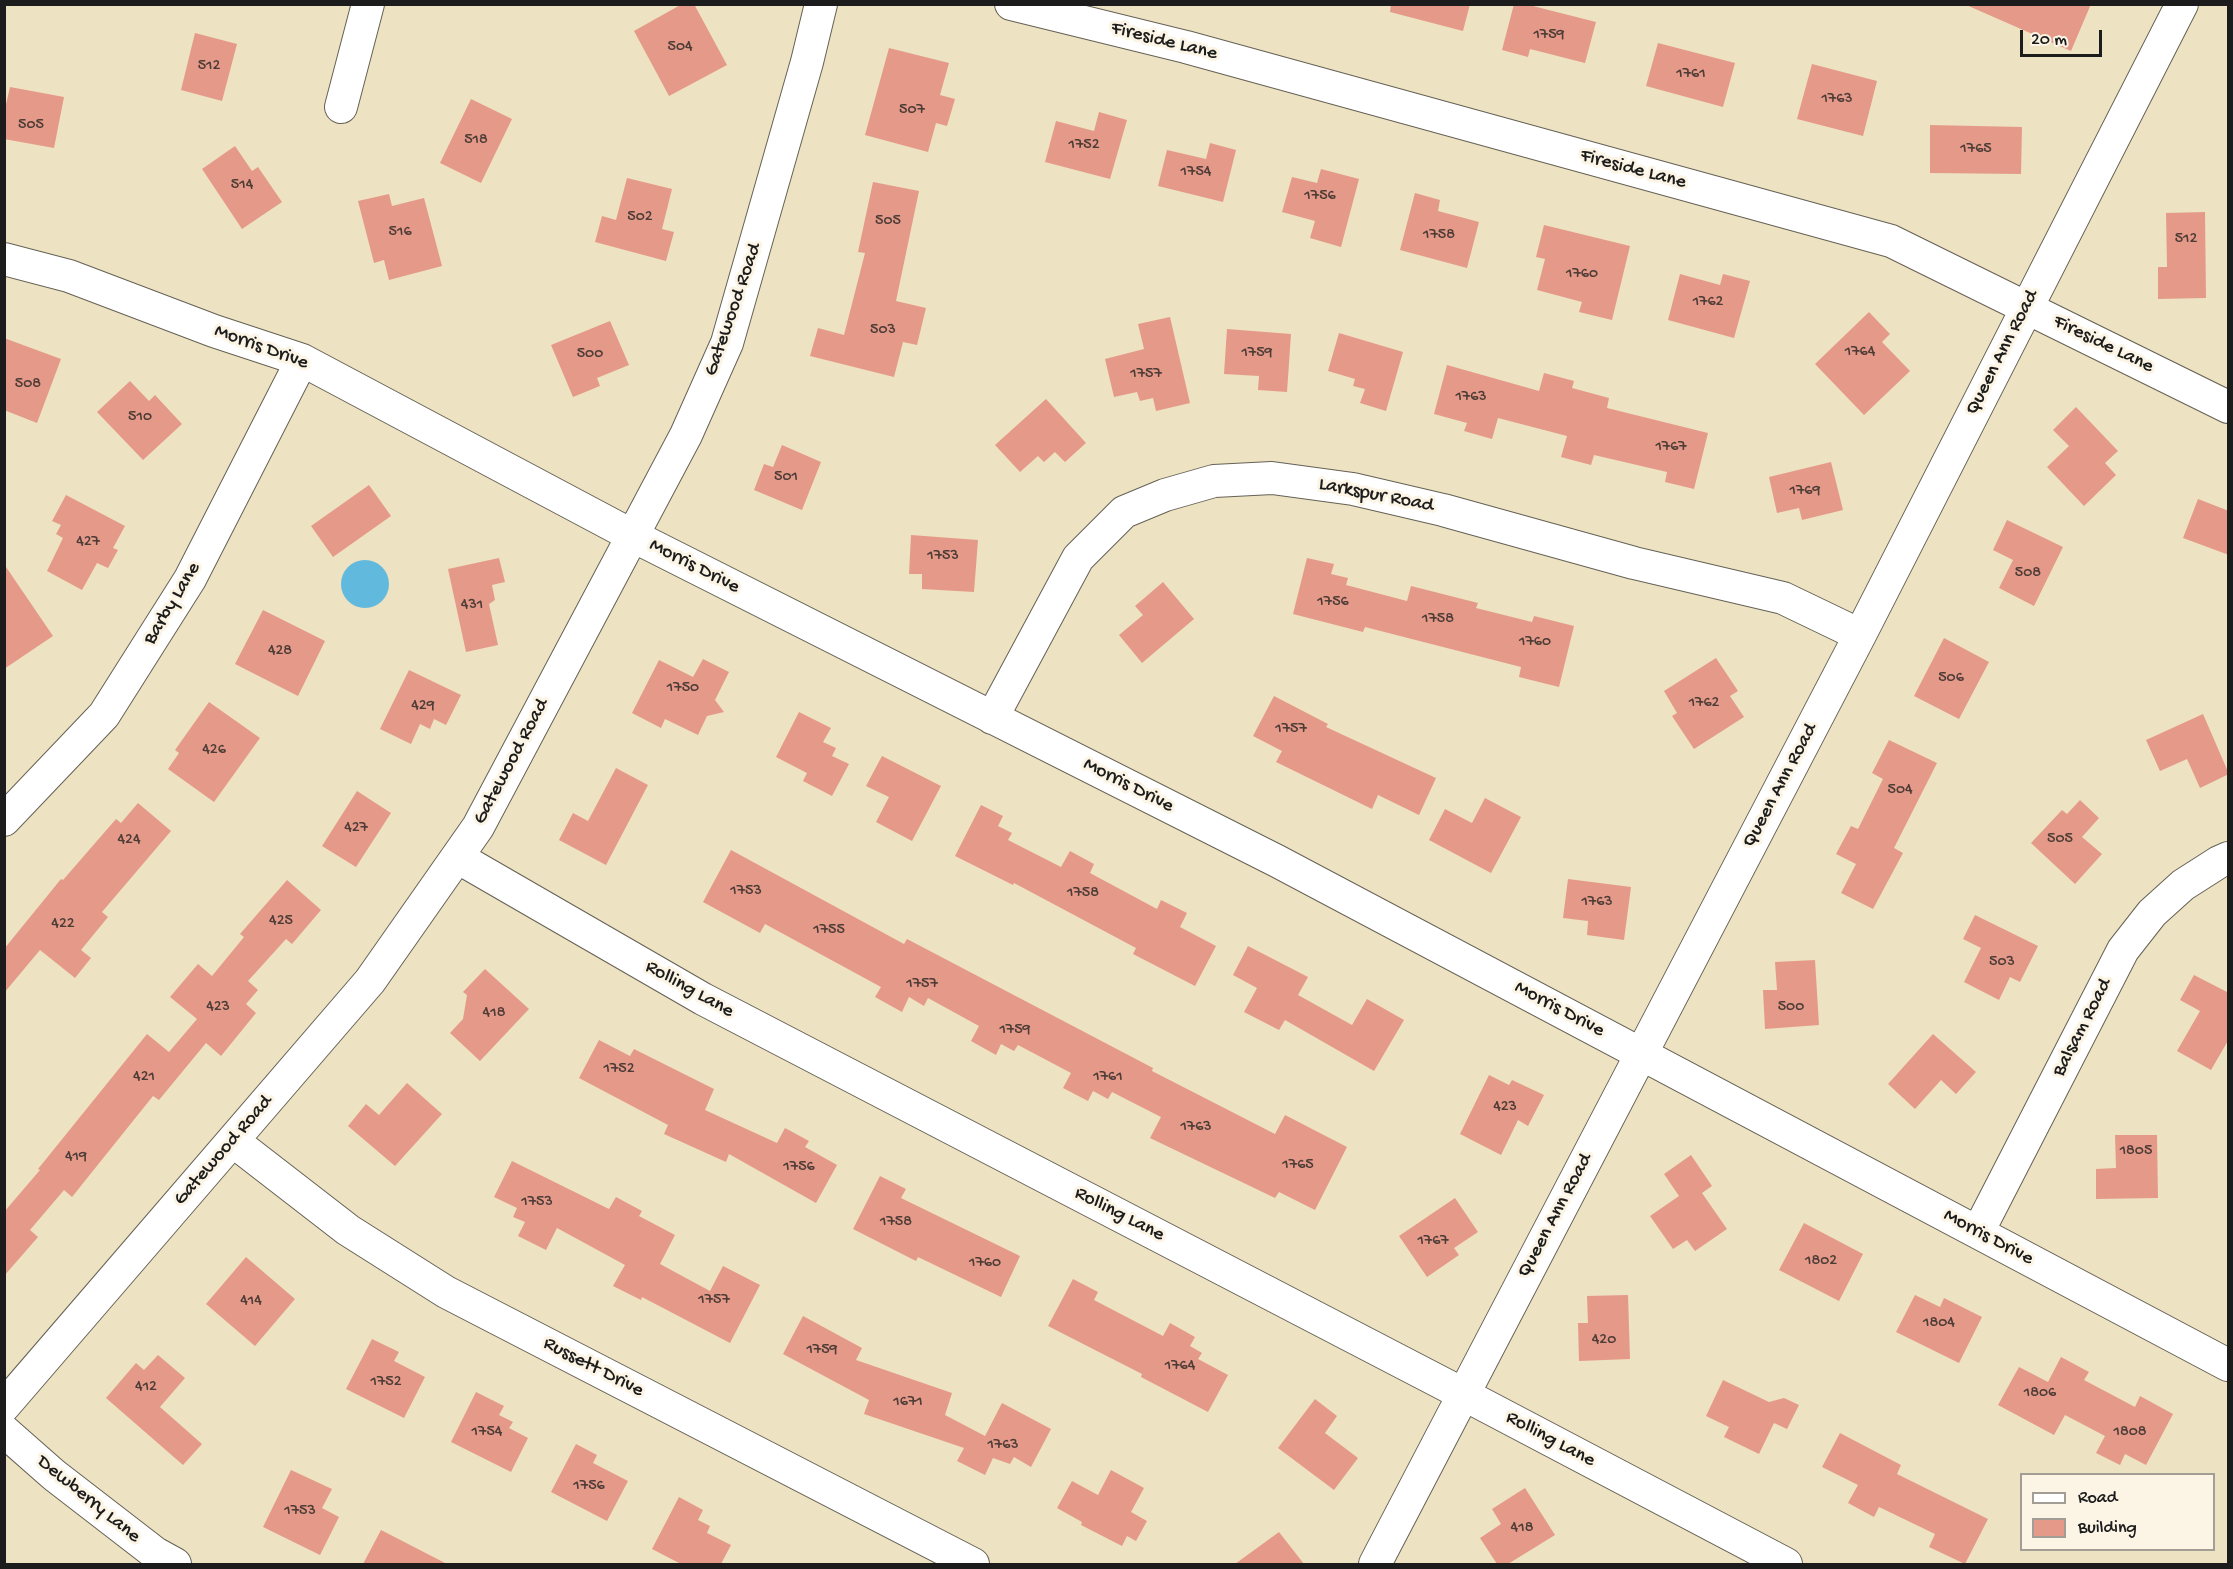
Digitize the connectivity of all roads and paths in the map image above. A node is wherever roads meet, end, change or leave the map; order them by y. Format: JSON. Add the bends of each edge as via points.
{"nodes":[{"id":1,"x":368,"y":4,"type":"edge"},
{"id":2,"x":821,"y":4,"type":"edge"},
{"id":3,"x":1011,"y":4,"type":"edge"},
{"id":4,"x":2182,"y":4,"type":"edge"},
{"id":5,"x":341,"y":107,"type":"dead end"},
{"id":6,"x":4,"y":259,"type":"edge"},
{"id":7,"x":2027,"y":306,"type":"junction"},
{"id":8,"x":302,"y":360,"type":"junction"},
{"id":9,"x":2229,"y":407,"type":"edge"},
{"id":10,"x":633,"y":536,"type":"junction"},
{"id":11,"x":1860,"y":635,"type":"junction"},
{"id":12,"x":992,"y":718,"type":"junction"},
{"id":13,"x":11,"y":800,"type":"edge"},
{"id":14,"x":457,"y":857,"type":"junction"},
{"id":15,"x":2229,"y":858,"type":"edge"},
{"id":16,"x":1641,"y":1054,"type":"junction"},
{"id":17,"x":232,"y":1141,"type":"junction"},
{"id":18,"x":1978,"y":1232,"type":"junction"},
{"id":19,"x":2229,"y":1365,"type":"edge"},
{"id":20,"x":1463,"y":1394,"type":"junction"},
{"id":21,"x":4,"y":1406,"type":"edge"},
{"id":22,"x":4,"y":1431,"type":"edge"},
{"id":23,"x":175,"y":1564,"type":"edge"},
{"id":24,"x":973,"y":1564,"type":"edge"},
{"id":25,"x":1375,"y":1564,"type":"edge"},
{"id":26,"x":1786,"y":1564,"type":"edge"}],
"edges":[{"from":1,"to":5,"type":"street"},
{"from":2,"to":10,"type":"street","name":"Gatewood Road","via":[[727,343],[686,435]]},
{"from":3,"to":7,"type":"street","name":"Fireside Lane","via":[[1186,47],[1891,241]]},
{"from":4,"to":7,"type":"street","name":"Queen Ann Road"},
{"from":6,"to":8,"type":"street","name":"Morris Drive","via":[[69,276]]},
{"from":7,"to":9,"type":"street","name":"Fireside Lane"},
{"from":7,"to":11,"type":"street","name":"Queen Ann Road"},
{"from":8,"to":10,"type":"street","name":"Morris Drive"},
{"from":8,"to":13,"type":"street","name":"Barby Lane","via":[[190,579],[104,715]]},
{"from":10,"to":12,"type":"street","name":"Morris Drive"},
{"from":10,"to":14,"type":"street","name":"Gatewood Road","via":[[478,827]]},
{"from":11,"to":12,"type":"street","name":"Larkspur Road","via":[[1783,598],[1634,563],[1443,510],[1353,489],[1272,477],[1214,481],[1124,512],[1078,558]]},
{"from":11,"to":16,"type":"street","name":"Queen Ann Road"},
{"from":12,"to":16,"type":"street","name":"Morris Drive","via":[[1277,861]]},
{"from":14,"to":17,"type":"street","name":"Gatewood Road","via":[[370,981]]},
{"from":14,"to":20,"type":"street","name":"Rolling Lane","via":[[703,999]]},
{"from":15,"to":18,"type":"street","name":"Balsam Road","via":[[2183,885],[2152,913],[2123,950]]},
{"from":16,"to":18,"type":"street","name":"Morris Drive"},
{"from":16,"to":20,"type":"street","name":"Queen Ann Road"},
{"from":17,"to":21,"type":"street","name":"Gatewood Road"},
{"from":17,"to":24,"type":"street","name":"Russett Drive","via":[[348,1230],[446,1292]]},
{"from":18,"to":19,"type":"street","name":"Morris Drive"},
{"from":20,"to":25,"type":"street","name":"Queen Ann Road"},
{"from":20,"to":26,"type":"street","name":"Rolling Lane"},
{"from":22,"to":23,"type":"street","name":"Dewberry Lane","via":[[54,1475]]}]}
